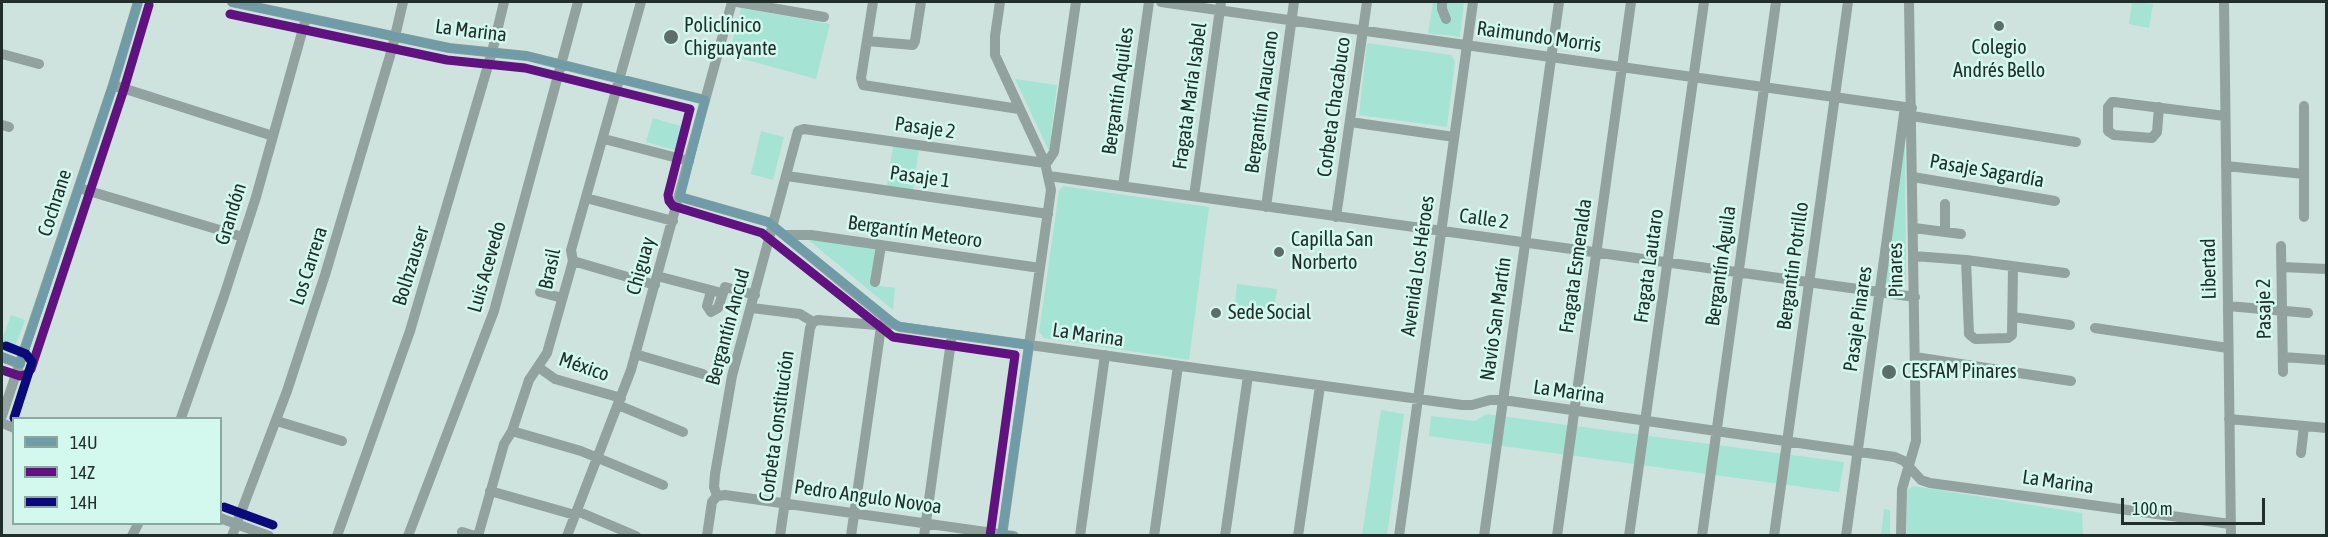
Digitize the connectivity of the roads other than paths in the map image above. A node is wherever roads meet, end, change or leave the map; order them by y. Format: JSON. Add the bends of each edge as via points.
{"nodes":[{"id":1,"x":138,"y":2,"type":"edge"},
{"id":2,"x":232,"y":2,"type":"edge"},
{"id":3,"x":403,"y":2,"type":"edge"},
{"id":4,"x":504,"y":2,"type":"edge"},
{"id":5,"x":578,"y":2,"type":"edge"},
{"id":6,"x":641,"y":2,"type":"edge"},
{"id":7,"x":732,"y":2,"type":"edge"},
{"id":8,"x":737,"y":2,"type":"edge"},
{"id":9,"x":873,"y":2,"type":"edge"},
{"id":10,"x":921,"y":2,"type":"edge"},
{"id":11,"x":1000,"y":2,"type":"edge"},
{"id":12,"x":1076,"y":2,"type":"edge"},
{"id":13,"x":1149,"y":2,"type":"edge"},
{"id":14,"x":1161,"y":2,"type":"edge"},
{"id":15,"x":1294,"y":2,"type":"edge"},
{"id":16,"x":1366,"y":2,"type":"edge"},
{"id":17,"x":1442,"y":2,"type":"edge"},
{"id":18,"x":1473,"y":2,"type":"edge"},
{"id":19,"x":1559,"y":2,"type":"edge"},
{"id":20,"x":1631,"y":2,"type":"edge"},
{"id":21,"x":1704,"y":2,"type":"edge"},
{"id":22,"x":1776,"y":2,"type":"edge"},
{"id":23,"x":1848,"y":2,"type":"edge"},
{"id":24,"x":1909,"y":2,"type":"edge"},
{"id":25,"x":2224,"y":2,"type":"edge"},
{"id":26,"x":1221,"y":6,"type":"edge"},
{"id":27,"x":824,"y":17,"type":"dead end"},
{"id":28,"x":306,"y":18,"type":"junction"},
{"id":29,"x":1446,"y":19,"type":"dead end"},
{"id":30,"x":1291,"y":20,"type":"junction"},
{"id":31,"x":1363,"y":30,"type":"junction"},
{"id":32,"x":395,"y":37,"type":"junction"},
{"id":33,"x":867,"y":41,"type":"junction"},
{"id":34,"x":1467,"y":45,"type":"junction"},
{"id":35,"x":492,"y":52,"type":"junction"},
{"id":36,"x":2,"y":54,"type":"edge"},
{"id":37,"x":1551,"y":57,"type":"junction"},
{"id":38,"x":39,"y":64,"type":"dead end"},
{"id":39,"x":561,"y":64,"type":"junction"},
{"id":40,"x":1622,"y":67,"type":"junction"},
{"id":41,"x":1693,"y":77,"type":"junction"},
{"id":42,"x":621,"y":79,"type":"junction"},
{"id":43,"x":113,"y":86,"type":"junction"},
{"id":44,"x":1764,"y":87,"type":"junction"},
{"id":45,"x":1835,"y":97,"type":"junction"},
{"id":46,"x":705,"y":100,"type":"junction"},
{"id":47,"x":2304,"y":106,"type":"dead end"},
{"id":48,"x":2159,"y":108,"type":"junction"},
{"id":49,"x":1019,"y":109,"type":"junction"},
{"id":50,"x":1910,"y":110,"type":"junction"},
{"id":51,"x":2225,"y":116,"type":"junction"},
{"id":52,"x":1350,"y":122,"type":"junction"},
{"id":53,"x":800,"y":130,"type":"joint"},
{"id":54,"x":273,"y":136,"type":"junction"},
{"id":55,"x":1454,"y":137,"type":"junction"},
{"id":56,"x":604,"y":139,"type":"junction"},
{"id":57,"x":2076,"y":142,"type":"dead end"},
{"id":58,"x":689,"y":161,"type":"junction"},
{"id":59,"x":1045,"y":163,"type":"junction"},
{"id":60,"x":2226,"y":166,"type":"junction"},
{"id":61,"x":2304,"y":174,"type":"junction"},
{"id":62,"x":787,"y":176,"type":"junction"},
{"id":63,"x":1049,"y":176,"type":"junction"},
{"id":64,"x":1913,"y":177,"type":"junction"},
{"id":65,"x":1123,"y":186,"type":"junction"},
{"id":66,"x":79,"y":188,"type":"junction"},
{"id":67,"x":1194,"y":196,"type":"junction"},
{"id":68,"x":680,"y":197,"type":"junction"},
{"id":69,"x":586,"y":198,"type":"junction"},
{"id":70,"x":2055,"y":201,"type":"dead end"},
{"id":71,"x":1945,"y":204,"type":"dead end"},
{"id":72,"x":1266,"y":207,"type":"junction"},
{"id":73,"x":1048,"y":214,"type":"junction"},
{"id":74,"x":1336,"y":217,"type":"junction"},
{"id":75,"x":2304,"y":217,"type":"dead end"},
{"id":76,"x":673,"y":221,"type":"junction"},
{"id":77,"x":774,"y":225,"type":"junction"},
{"id":78,"x":1914,"y":228,"type":"junction"},
{"id":79,"x":1441,"y":231,"type":"junction"},
{"id":80,"x":1945,"y":232,"type":"junction"},
{"id":81,"x":1961,"y":234,"type":"dead end"},
{"id":82,"x":786,"y":235,"type":"junction"},
{"id":83,"x":243,"y":237,"type":"junction"},
{"id":84,"x":1525,"y":243,"type":"junction"},
{"id":85,"x":881,"y":246,"type":"junction"},
{"id":86,"x":2281,"y":246,"type":"dead end"},
{"id":87,"x":1596,"y":253,"type":"junction"},
{"id":88,"x":1914,"y":256,"type":"junction"},
{"id":89,"x":1966,"y":260,"type":"junction"},
{"id":90,"x":573,"y":261,"type":"junction"},
{"id":91,"x":1667,"y":263,"type":"junction"},
{"id":92,"x":2013,"y":267,"type":"junction"},
{"id":93,"x":2282,"y":267,"type":"junction"},
{"id":94,"x":1040,"y":268,"type":"junction"},
{"id":95,"x":2326,"y":270,"type":"edge"},
{"id":96,"x":1738,"y":272,"type":"junction"},
{"id":97,"x":2065,"y":273,"type":"dead end"},
{"id":98,"x":656,"y":280,"type":"junction"},
{"id":99,"x":875,"y":282,"type":"dead end"},
{"id":100,"x":1809,"y":282,"type":"junction"},
{"id":101,"x":540,"y":292,"type":"dead end"},
{"id":102,"x":1880,"y":292,"type":"junction"},
{"id":103,"x":755,"y":295,"type":"junction"},
{"id":104,"x":1915,"y":297,"type":"junction"},
{"id":105,"x":562,"y":298,"type":"junction"},
{"id":106,"x":2228,"y":306,"type":"junction"},
{"id":107,"x":752,"y":308,"type":"junction"},
{"id":108,"x":2282,"y":311,"type":"junction"},
{"id":109,"x":2308,"y":313,"type":"dead end"},
{"id":110,"x":2013,"y":318,"type":"junction"},
{"id":111,"x":813,"y":322,"type":"junction"},
{"id":112,"x":894,"y":324,"type":"junction"},
{"id":113,"x":2070,"y":325,"type":"dead end"},
{"id":114,"x":881,"y":327,"type":"junction"},
{"id":115,"x":2095,"y":328,"type":"dead end"},
{"id":116,"x":952,"y":334,"type":"junction"},
{"id":117,"x":1029,"y":345,"type":"junction"},
{"id":118,"x":2228,"y":348,"type":"junction"},
{"id":119,"x":635,"y":354,"type":"junction"},
{"id":120,"x":1105,"y":356,"type":"junction"},
{"id":121,"x":2,"y":357,"type":"edge"},
{"id":122,"x":1915,"y":357,"type":"junction"},
{"id":123,"x":2283,"y":357,"type":"junction"},
{"id":124,"x":2326,"y":360,"type":"edge"},
{"id":125,"x":20,"y":364,"type":"junction"},
{"id":126,"x":1178,"y":366,"type":"junction"},
{"id":127,"x":538,"y":367,"type":"junction"},
{"id":128,"x":2283,"y":372,"type":"dead end"},
{"id":129,"x":703,"y":374,"type":"dead end"},
{"id":130,"x":1248,"y":376,"type":"junction"},
{"id":131,"x":2071,"y":381,"type":"dead end"},
{"id":132,"x":1320,"y":386,"type":"junction"},
{"id":133,"x":1418,"y":399,"type":"junction"},
{"id":134,"x":1503,"y":400,"type":"junction"},
{"id":135,"x":620,"y":402,"type":"junction"},
{"id":136,"x":1574,"y":411,"type":"junction"},
{"id":137,"x":2,"y":416,"type":"edge"},
{"id":138,"x":181,"y":417,"type":"edge"},
{"id":139,"x":2229,"y":419,"type":"junction"},
{"id":140,"x":277,"y":421,"type":"junction"},
{"id":141,"x":1645,"y":421,"type":"junction"},
{"id":142,"x":2304,"y":426,"type":"junction"},
{"id":143,"x":2326,"y":428,"type":"edge"},
{"id":144,"x":512,"y":431,"type":"junction"},
{"id":145,"x":1716,"y":431,"type":"junction"},
{"id":146,"x":683,"y":432,"type":"dead end"},
{"id":147,"x":342,"y":441,"type":"dead end"},
{"id":148,"x":1787,"y":442,"type":"junction"},
{"id":149,"x":1858,"y":452,"type":"junction"},
{"id":150,"x":2301,"y":453,"type":"dead end"},
{"id":151,"x":598,"y":458,"type":"junction"},
{"id":152,"x":1908,"y":466,"type":"junction"},
{"id":153,"x":663,"y":485,"type":"dead end"},
{"id":154,"x":490,"y":491,"type":"junction"},
{"id":155,"x":717,"y":496,"type":"junction"},
{"id":156,"x":784,"y":503,"type":"junction"},
{"id":157,"x":576,"y":513,"type":"junction"},
{"id":158,"x":855,"y":513,"type":"junction"},
{"id":159,"x":222,"y":520,"type":"edge"},
{"id":160,"x":925,"y":523,"type":"junction"},
{"id":161,"x":2230,"y":524,"type":"junction"},
{"id":162,"x":234,"y":530,"type":"edge"},
{"id":163,"x":462,"y":532,"type":"dead end"},
{"id":164,"x":1002,"y":535,"type":"edge"},
{"id":165,"x":269,"y":536,"type":"edge"},
{"id":166,"x":337,"y":536,"type":"edge"},
{"id":167,"x":408,"y":536,"type":"edge"},
{"id":168,"x":477,"y":536,"type":"edge"},
{"id":169,"x":567,"y":536,"type":"edge"},
{"id":170,"x":636,"y":536,"type":"edge"},
{"id":171,"x":707,"y":536,"type":"edge"},
{"id":172,"x":780,"y":536,"type":"edge"},
{"id":173,"x":851,"y":536,"type":"edge"},
{"id":174,"x":924,"y":536,"type":"edge"},
{"id":175,"x":1014,"y":536,"type":"edge"},
{"id":176,"x":1080,"y":536,"type":"edge"},
{"id":177,"x":1154,"y":536,"type":"edge"},
{"id":178,"x":1225,"y":536,"type":"edge"},
{"id":179,"x":1298,"y":536,"type":"edge"},
{"id":180,"x":1399,"y":536,"type":"edge"},
{"id":181,"x":1484,"y":536,"type":"edge"},
{"id":182,"x":1557,"y":536,"type":"edge"},
{"id":183,"x":1629,"y":536,"type":"edge"},
{"id":184,"x":1702,"y":536,"type":"edge"},
{"id":185,"x":1774,"y":536,"type":"edge"},
{"id":186,"x":1846,"y":536,"type":"edge"},
{"id":187,"x":1901,"y":536,"type":"edge"},
{"id":188,"x":2231,"y":536,"type":"edge"}],
"edges":[{"from":1,"to":43,"type":"street","name":"Cochrane"},
{"from":2,"to":28,"type":"street","name":"La Marina"},
{"from":3,"to":32,"type":"street","name":"Los Carrera"},
{"from":4,"to":35,"type":"street","name":"Bolhzauser"},
{"from":5,"to":39,"type":"street","name":"Luis Acevedo"},
{"from":6,"to":42,"type":"street","name":"Brasil"},
{"from":7,"to":46,"type":"street","name":"Chiguay"},
{"from":8,"to":27,"type":"street"},
{"from":9,"to":33,"type":"street"},
{"from":10,"to":33,"type":"street","via":[[913,45]]},
{"from":11,"to":49,"type":"street","via":[[995,55]]},
{"from":12,"to":59,"type":"street","via":[[1054,152]]},
{"from":13,"to":65,"type":"street","name":"Bergantín Aquiles"},
{"from":14,"to":26,"type":"street","name":"Raimundo Morris"},
{"from":15,"to":30,"type":"street","name":"Bergantín Araucano"},
{"from":16,"to":31,"type":"street","name":"Corbeta Chacabuco"},
{"from":17,"to":29,"type":"street"},
{"from":18,"to":34,"type":"street","name":"Avenida Los Héroes"},
{"from":19,"to":37,"type":"street","name":"Navío San Martín"},
{"from":20,"to":40,"type":"street","name":"Fragata Esmeralda"},
{"from":21,"to":41,"type":"street","name":"Fragata Lautaro"},
{"from":22,"to":44,"type":"street","name":"Bergantín Águila"},
{"from":23,"to":45,"type":"street","name":"Bergantín Potrillo"},
{"from":24,"to":50,"type":"street","name":"Pinares"},
{"from":25,"to":51,"type":"street","name":"Libertad"},
{"from":26,"to":30,"type":"street","name":"Raimundo Morris"},
{"from":26,"to":67,"type":"street","name":"Fragata María Isabel"},
{"from":28,"to":32,"type":"street","name":"La Marina"},
{"from":28,"to":54,"type":"street","name":"Grandón"},
{"from":30,"to":31,"type":"street","name":"Raimundo Morris"},
{"from":30,"to":72,"type":"street","name":"Bergantín Araucano"},
{"from":31,"to":34,"type":"street","name":"Raimundo Morris"},
{"from":31,"to":52,"type":"street","name":"Corbeta Chacabuco"},
{"from":32,"to":35,"type":"street","name":"La Marina"},
{"from":32,"to":140,"type":"street","name":"Los Carrera","via":[[354,182]]},
{"from":33,"to":49,"type":"street","via":[[862,83],[865,86]]},
{"from":34,"to":37,"type":"street","name":"Raimundo Morris"},
{"from":34,"to":55,"type":"street","name":"Avenida Los Héroes"},
{"from":35,"to":39,"type":"street","name":"La Marina"},
{"from":35,"to":166,"type":"street","name":"Bolhzauser","via":[[410,331]]},
{"from":36,"to":38,"type":"street"},
{"from":37,"to":40,"type":"street","name":"Raimundo Morris"},
{"from":37,"to":84,"type":"street","name":"Navío San Martín"},
{"from":39,"to":42,"type":"street","name":"La Marina"},
{"from":39,"to":167,"type":"street","name":"Luis Acevedo","via":[[490,321]]},
{"from":40,"to":41,"type":"street","name":"Raimundo Morris"},
{"from":40,"to":87,"type":"street","name":"Fragata Esmeralda"},
{"from":41,"to":44,"type":"street","name":"Raimundo Morris"},
{"from":41,"to":91,"type":"street","name":"Fragata Lautaro"},
{"from":42,"to":46,"type":"street","name":"La Marina"},
{"from":42,"to":56,"type":"street","name":"Brasil"},
{"from":43,"to":54,"type":"street"},
{"from":43,"to":66,"type":"street","name":"Cochrane"},
{"from":44,"to":45,"type":"street","name":"Raimundo Morris"},
{"from":44,"to":96,"type":"street","name":"Bergantín Águila"},
{"from":45,"to":50,"type":"street","name":"Raimundo Morris"},
{"from":45,"to":100,"type":"street","name":"Bergantín Potrillo"},
{"from":46,"to":58,"type":"street","name":"Chiguay"},
{"from":47,"to":61,"type":"street"},
{"from":48,"to":48,"type":"street","via":[[2112,102],[2108,107],[2108,131],[2114,135],[2152,138],[2157,132]]},
{"from":48,"to":51,"type":"street"},
{"from":49,"to":59,"type":"street"},
{"from":50,"to":57,"type":"street","name":"Raimundo Morris"},
{"from":50,"to":64,"type":"street","name":"Pinares"},
{"from":50,"to":102,"type":"street","name":"Pasaje Pinares"},
{"from":51,"to":60,"type":"street","name":"Libertad"},
{"from":52,"to":55,"type":"street"},
{"from":52,"to":74,"type":"street","name":"Corbeta Chacabuco"},
{"from":53,"to":59,"type":"street","name":"Pasaje 2"},
{"from":53,"to":62,"type":"street","name":"Bergantín Ancud"},
{"from":54,"to":83,"type":"street","name":"Grandón"},
{"from":55,"to":79,"type":"street","name":"Avenida Los Héroes"},
{"from":56,"to":58,"type":"street"},
{"from":56,"to":69,"type":"street","name":"Brasil"},
{"from":58,"to":68,"type":"street","name":"Chiguay"},
{"from":59,"to":63,"type":"street"},
{"from":60,"to":61,"type":"street"},
{"from":60,"to":106,"type":"street","name":"Libertad"},
{"from":61,"to":75,"type":"street"},
{"from":62,"to":73,"type":"street","name":"Pasaje 1"},
{"from":62,"to":77,"type":"street","name":"Bergantín Ancud"},
{"from":63,"to":65,"type":"street","name":"Calle 2"},
{"from":63,"to":73,"type":"street"},
{"from":64,"to":70,"type":"street","name":"Pasaje Sagardía"},
{"from":64,"to":78,"type":"street","name":"Pinares"},
{"from":65,"to":67,"type":"street","name":"Calle 2"},
{"from":66,"to":83,"type":"street"},
{"from":66,"to":125,"type":"street","name":"Cochrane"},
{"from":67,"to":72,"type":"street","name":"Calle 2"},
{"from":68,"to":76,"type":"street","name":"Chiguay"},
{"from":68,"to":77,"type":"street","name":"La Marina"},
{"from":69,"to":76,"type":"street"},
{"from":69,"to":90,"type":"street","name":"Brasil","via":[[570,253]]},
{"from":71,"to":80,"type":"street"},
{"from":72,"to":74,"type":"street","name":"Calle 2"},
{"from":73,"to":94,"type":"street"},
{"from":74,"to":79,"type":"street","name":"Calle 2"},
{"from":76,"to":98,"type":"street","name":"Chiguay"},
{"from":77,"to":82,"type":"street","name":"La Marina"},
{"from":77,"to":103,"type":"street","name":"Bergantín Ancud"},
{"from":78,"to":80,"type":"street"},
{"from":78,"to":88,"type":"street","name":"Pinares"},
{"from":79,"to":84,"type":"street","name":"Calle 2"},
{"from":79,"to":133,"type":"street","name":"Avenida Los Héroes"},
{"from":80,"to":81,"type":"street"},
{"from":82,"to":85,"type":"street","name":"Bergantín Meteoro"},
{"from":82,"to":112,"type":"street","name":"La Marina"},
{"from":83,"to":138,"type":"street","name":"Grandón"},
{"from":84,"to":87,"type":"street","name":"Calle 2"},
{"from":84,"to":134,"type":"street","name":"Navío San Martín"},
{"from":85,"to":94,"type":"street","name":"Bergantín Meteoro"},
{"from":85,"to":99,"type":"street"},
{"from":86,"to":93,"type":"street","name":"Pasaje 2"},
{"from":87,"to":91,"type":"street","name":"Calle 2"},
{"from":87,"to":136,"type":"street","name":"Fragata Esmeralda"},
{"from":88,"to":89,"type":"street"},
{"from":88,"to":104,"type":"street","name":"Pinares"},
{"from":89,"to":92,"type":"street"},
{"from":89,"to":110,"type":"street","via":[[1970,336],[2009,338],[2013,334]]},
{"from":90,"to":98,"type":"street"},
{"from":90,"to":105,"type":"street","name":"Brasil"},
{"from":91,"to":96,"type":"street","name":"Calle 2"},
{"from":91,"to":141,"type":"street","name":"Fragata Lautaro"},
{"from":92,"to":97,"type":"street"},
{"from":92,"to":110,"type":"street"},
{"from":93,"to":95,"type":"street"},
{"from":93,"to":108,"type":"street","name":"Pasaje 2"},
{"from":94,"to":117,"type":"street"},
{"from":96,"to":100,"type":"street","name":"Calle 2"},
{"from":96,"to":145,"type":"street","name":"Bergantín Águila"},
{"from":98,"to":103,"type":"street","via":[[717,292],[724,287]]},
{"from":98,"to":119,"type":"street","name":"Chiguay"},
{"from":100,"to":102,"type":"street","name":"Calle 2"},
{"from":100,"to":148,"type":"street","name":"Bergantín Potrillo"},
{"from":101,"to":105,"type":"street"},
{"from":102,"to":104,"type":"street","name":"Calle 2"},
{"from":102,"to":149,"type":"street","name":"Pasaje Pinares"},
{"from":103,"to":107,"type":"street","name":"Bergantín Ancud"},
{"from":104,"to":122,"type":"street","name":"Pinares"},
{"from":105,"to":127,"type":"street","name":"Brasil","via":[[547,353]]},
{"from":106,"to":108,"type":"street"},
{"from":106,"to":118,"type":"street","name":"Libertad"},
{"from":107,"to":111,"type":"street","name":"La Marina","via":[[800,314]]},
{"from":107,"to":155,"type":"street","name":"Bergantín Ancud","via":[[730,387],[715,474]]},
{"from":108,"to":109,"type":"street"},
{"from":108,"to":123,"type":"street","name":"Pasaje 2"},
{"from":110,"to":113,"type":"street"},
{"from":111,"to":114,"type":"street","name":"La Marina"},
{"from":111,"to":156,"type":"street","name":"Corbeta Constitución"},
{"from":112,"to":114,"type":"street","name":"La Marina"},
{"from":112,"to":116,"type":"street","name":"La Marina"},
{"from":114,"to":158,"type":"street"},
{"from":115,"to":118,"type":"street"},
{"from":116,"to":117,"type":"street","name":"La Marina"},
{"from":116,"to":160,"type":"street"},
{"from":117,"to":120,"type":"street","name":"La Marina"},
{"from":117,"to":164,"type":"street"},
{"from":118,"to":139,"type":"street","name":"Libertad"},
{"from":119,"to":129,"type":"street"},
{"from":119,"to":135,"type":"street","name":"Chiguay"},
{"from":120,"to":126,"type":"street","name":"La Marina"},
{"from":120,"to":176,"type":"street"},
{"from":121,"to":125,"type":"street"},
{"from":122,"to":131,"type":"street"},
{"from":122,"to":152,"type":"street","name":"Pinares","via":[[1916,441]]},
{"from":123,"to":124,"type":"street"},
{"from":123,"to":128,"type":"street","name":"Pasaje 2"},
{"from":125,"to":137,"type":"street","name":"Cochrane"},
{"from":126,"to":130,"type":"street","name":"La Marina"},
{"from":126,"to":177,"type":"street"},
{"from":127,"to":135,"type":"street","name":"México","via":[[555,379]]},
{"from":127,"to":144,"type":"street","name":"Brasil","via":[[526,386]]},
{"from":130,"to":132,"type":"street","name":"La Marina"},
{"from":130,"to":178,"type":"street"},
{"from":132,"to":133,"type":"street","name":"La Marina"},
{"from":132,"to":179,"type":"street"},
{"from":133,"to":134,"type":"street","name":"La Marina","via":[[1467,406]]},
{"from":133,"to":180,"type":"street","name":"Avenida Los Héroes"},
{"from":134,"to":136,"type":"street","name":"La Marina"},
{"from":134,"to":181,"type":"street","name":"Navío San Martín"},
{"from":135,"to":146,"type":"street","name":"México"},
{"from":135,"to":151,"type":"street","name":"Chiguay"},
{"from":136,"to":141,"type":"street","name":"La Marina"},
{"from":136,"to":182,"type":"street","name":"Fragata Esmeralda"},
{"from":139,"to":142,"type":"street"},
{"from":139,"to":161,"type":"street","name":"Libertad"},
{"from":140,"to":147,"type":"street"},
{"from":140,"to":162,"type":"street","name":"Los Carrera"},
{"from":141,"to":145,"type":"street","name":"La Marina"},
{"from":141,"to":183,"type":"street","name":"Fragata Lautaro"},
{"from":142,"to":143,"type":"street"},
{"from":142,"to":150,"type":"street"},
{"from":144,"to":151,"type":"street"},
{"from":144,"to":154,"type":"street","name":"Brasil","via":[[504,444]]},
{"from":145,"to":148,"type":"street","name":"La Marina"},
{"from":145,"to":184,"type":"street","name":"Bergantín Águila"},
{"from":148,"to":149,"type":"street","name":"La Marina"},
{"from":148,"to":185,"type":"street","name":"Bergantín Potrillo"},
{"from":149,"to":152,"type":"street","name":"La Marina","via":[[1895,457]]},
{"from":149,"to":186,"type":"street","name":"Pasaje Pinares"},
{"from":151,"to":153,"type":"street"},
{"from":151,"to":157,"type":"street","name":"Chiguay"},
{"from":152,"to":161,"type":"street","name":"La Marina","via":[[1930,483]]},
{"from":152,"to":187,"type":"street","name":"Pinares","via":[[1902,489]]},
{"from":154,"to":157,"type":"street"},
{"from":154,"to":168,"type":"street","name":"Brasil"},
{"from":155,"to":156,"type":"street","name":"Pedro Angulo Novoa"},
{"from":155,"to":171,"type":"street","name":"Bergantín Ancud","via":[[712,502]]},
{"from":156,"to":158,"type":"street","name":"Pedro Angulo Novoa"},
{"from":156,"to":172,"type":"street","name":"Corbeta Constitución"},
{"from":157,"to":169,"type":"street","name":"Chiguay"},
{"from":157,"to":170,"type":"street"},
{"from":158,"to":160,"type":"street","name":"Pedro Angulo Novoa"},
{"from":158,"to":173,"type":"street"},
{"from":159,"to":162,"type":"street"},
{"from":160,"to":164,"type":"street","name":"Pedro Angulo Novoa"},
{"from":160,"to":174,"type":"street"},
{"from":161,"to":188,"type":"street","name":"Libertad"},
{"from":162,"to":165,"type":"street"},
{"from":163,"to":168,"type":"street"},
{"from":164,"to":175,"type":"street","name":"Pedro Angulo Novoa"}]}
